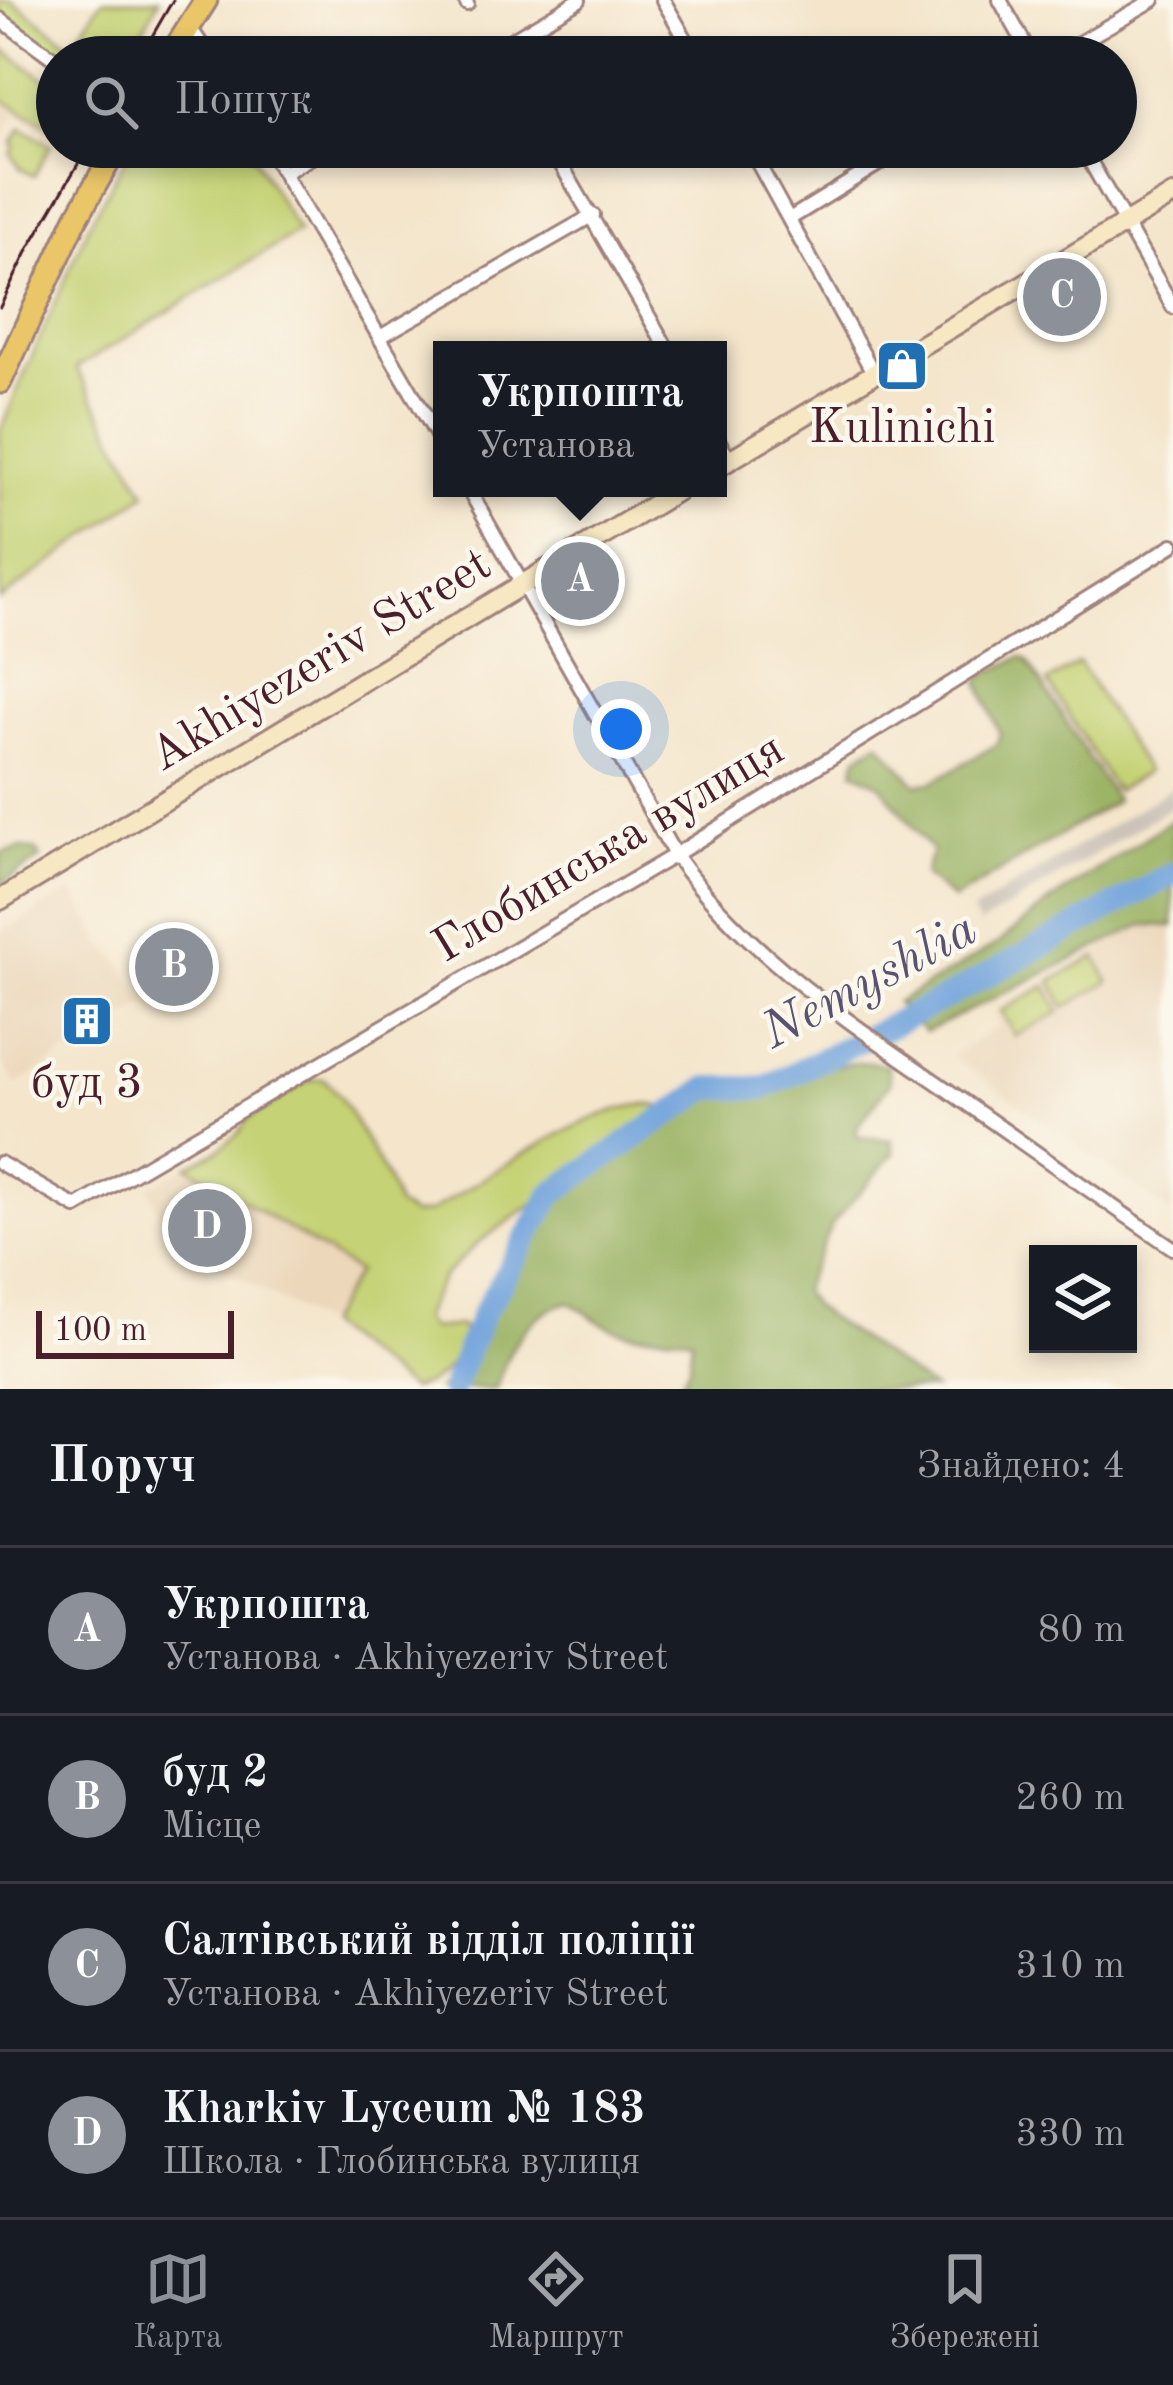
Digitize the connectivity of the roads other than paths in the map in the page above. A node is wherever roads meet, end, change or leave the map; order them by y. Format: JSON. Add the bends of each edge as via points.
{"nodes":[{"id":1,"x":206,"y":0,"type":"edge"},
{"id":2,"x":579,"y":0,"type":"edge"},
{"id":3,"x":663,"y":0,"type":"edge"},
{"id":4,"x":1000,"y":0,"type":"edge"},
{"id":5,"x":1153,"y":0,"type":"edge"},
{"id":6,"x":0,"y":19,"type":"edge"},
{"id":7,"x":189,"y":26,"type":"junction"},
{"id":8,"x":183,"y":36,"type":"edge"},
{"id":9,"x":195,"y":36,"type":"edge"},
{"id":10,"x":518,"y":36,"type":"edge"},
{"id":11,"x":684,"y":36,"type":"edge"},
{"id":12,"x":1020,"y":36,"type":"edge"},
{"id":13,"x":1090,"y":36,"type":"edge"},
{"id":14,"x":36,"y":46,"type":"edge"},
{"id":15,"x":105,"y":168,"type":"edge"},
{"id":16,"x":281,"y":168,"type":"edge"},
{"id":17,"x":293,"y":168,"type":"edge"},
{"id":18,"x":564,"y":168,"type":"edge"},
{"id":19,"x":761,"y":168,"type":"edge"},
{"id":20,"x":873,"y":168,"type":"edge"},
{"id":21,"x":1094,"y":168,"type":"edge"},
{"id":22,"x":284,"y":173,"type":"junction"},
{"id":23,"x":1173,"y":195,"type":"edge"},
{"id":24,"x":593,"y":215,"type":"junction"},
{"id":25,"x":791,"y":218,"type":"junction"},
{"id":26,"x":1125,"y":224,"type":"junction"},
{"id":27,"x":1173,"y":307,"type":"edge"},
{"id":28,"x":380,"y":337,"type":"junction"},
{"id":29,"x":663,"y":341,"type":"edge"},
{"id":30,"x":874,"y":374,"type":"junction"},
{"id":31,"x":1,"y":378,"type":"edge"},
{"id":32,"x":433,"y":428,"type":"edge"},
{"id":33,"x":727,"y":462,"type":"edge"},
{"id":34,"x":473,"y":497,"type":"edge"},
{"id":35,"x":667,"y":497,"type":"edge"},
{"id":36,"x":1173,"y":545,"type":"edge"},
{"id":37,"x":524,"y":584,"type":"junction"},
{"id":38,"x":675,"y":855,"type":"junction"},
{"id":39,"x":0,"y":900,"type":"edge"},
{"id":40,"x":0,"y":1163,"type":"edge"},
{"id":41,"x":1171,"y":1244,"type":"edge"}],
"edges":[{"from":1,"to":7,"type":"main road"},
{"from":2,"to":10,"type":"street"},
{"from":3,"to":11,"type":"street"},
{"from":4,"to":12,"type":"street"},
{"from":5,"to":13,"type":"street"},
{"from":6,"to":14,"type":"street"},
{"from":7,"to":8,"type":"main road"},
{"from":7,"to":9,"type":"street"},
{"from":15,"to":31,"type":"main road"},
{"from":16,"to":22,"type":"street"},
{"from":17,"to":22,"type":"street"},
{"from":18,"to":24,"type":"street"},
{"from":19,"to":25,"type":"street"},
{"from":20,"to":25,"type":"street"},
{"from":21,"to":26,"type":"street"},
{"from":22,"to":28,"type":"street"},
{"from":23,"to":26,"type":"main road"},
{"from":24,"to":28,"type":"street"},
{"from":24,"to":29,"type":"street"},
{"from":25,"to":30,"type":"street"},
{"from":26,"to":27,"type":"street"},
{"from":26,"to":30,"type":"main road"},
{"from":28,"to":32,"type":"street"},
{"from":30,"to":33,"type":"main road"},
{"from":34,"to":37,"type":"street"},
{"from":35,"to":37,"type":"main road","name":"Akhiyezeriv Street"},
{"from":36,"to":38,"type":"street","name":"Глобинська вулиця"},
{"from":37,"to":38,"type":"street"},
{"from":37,"to":39,"type":"main road","name":"Akhiyezeriv Street"},
{"from":38,"to":40,"type":"street","name":"Глобинська вулиця","via":[[76,1207]]},
{"from":38,"to":41,"type":"street","via":[[746,938],[851,1023]]}]}
